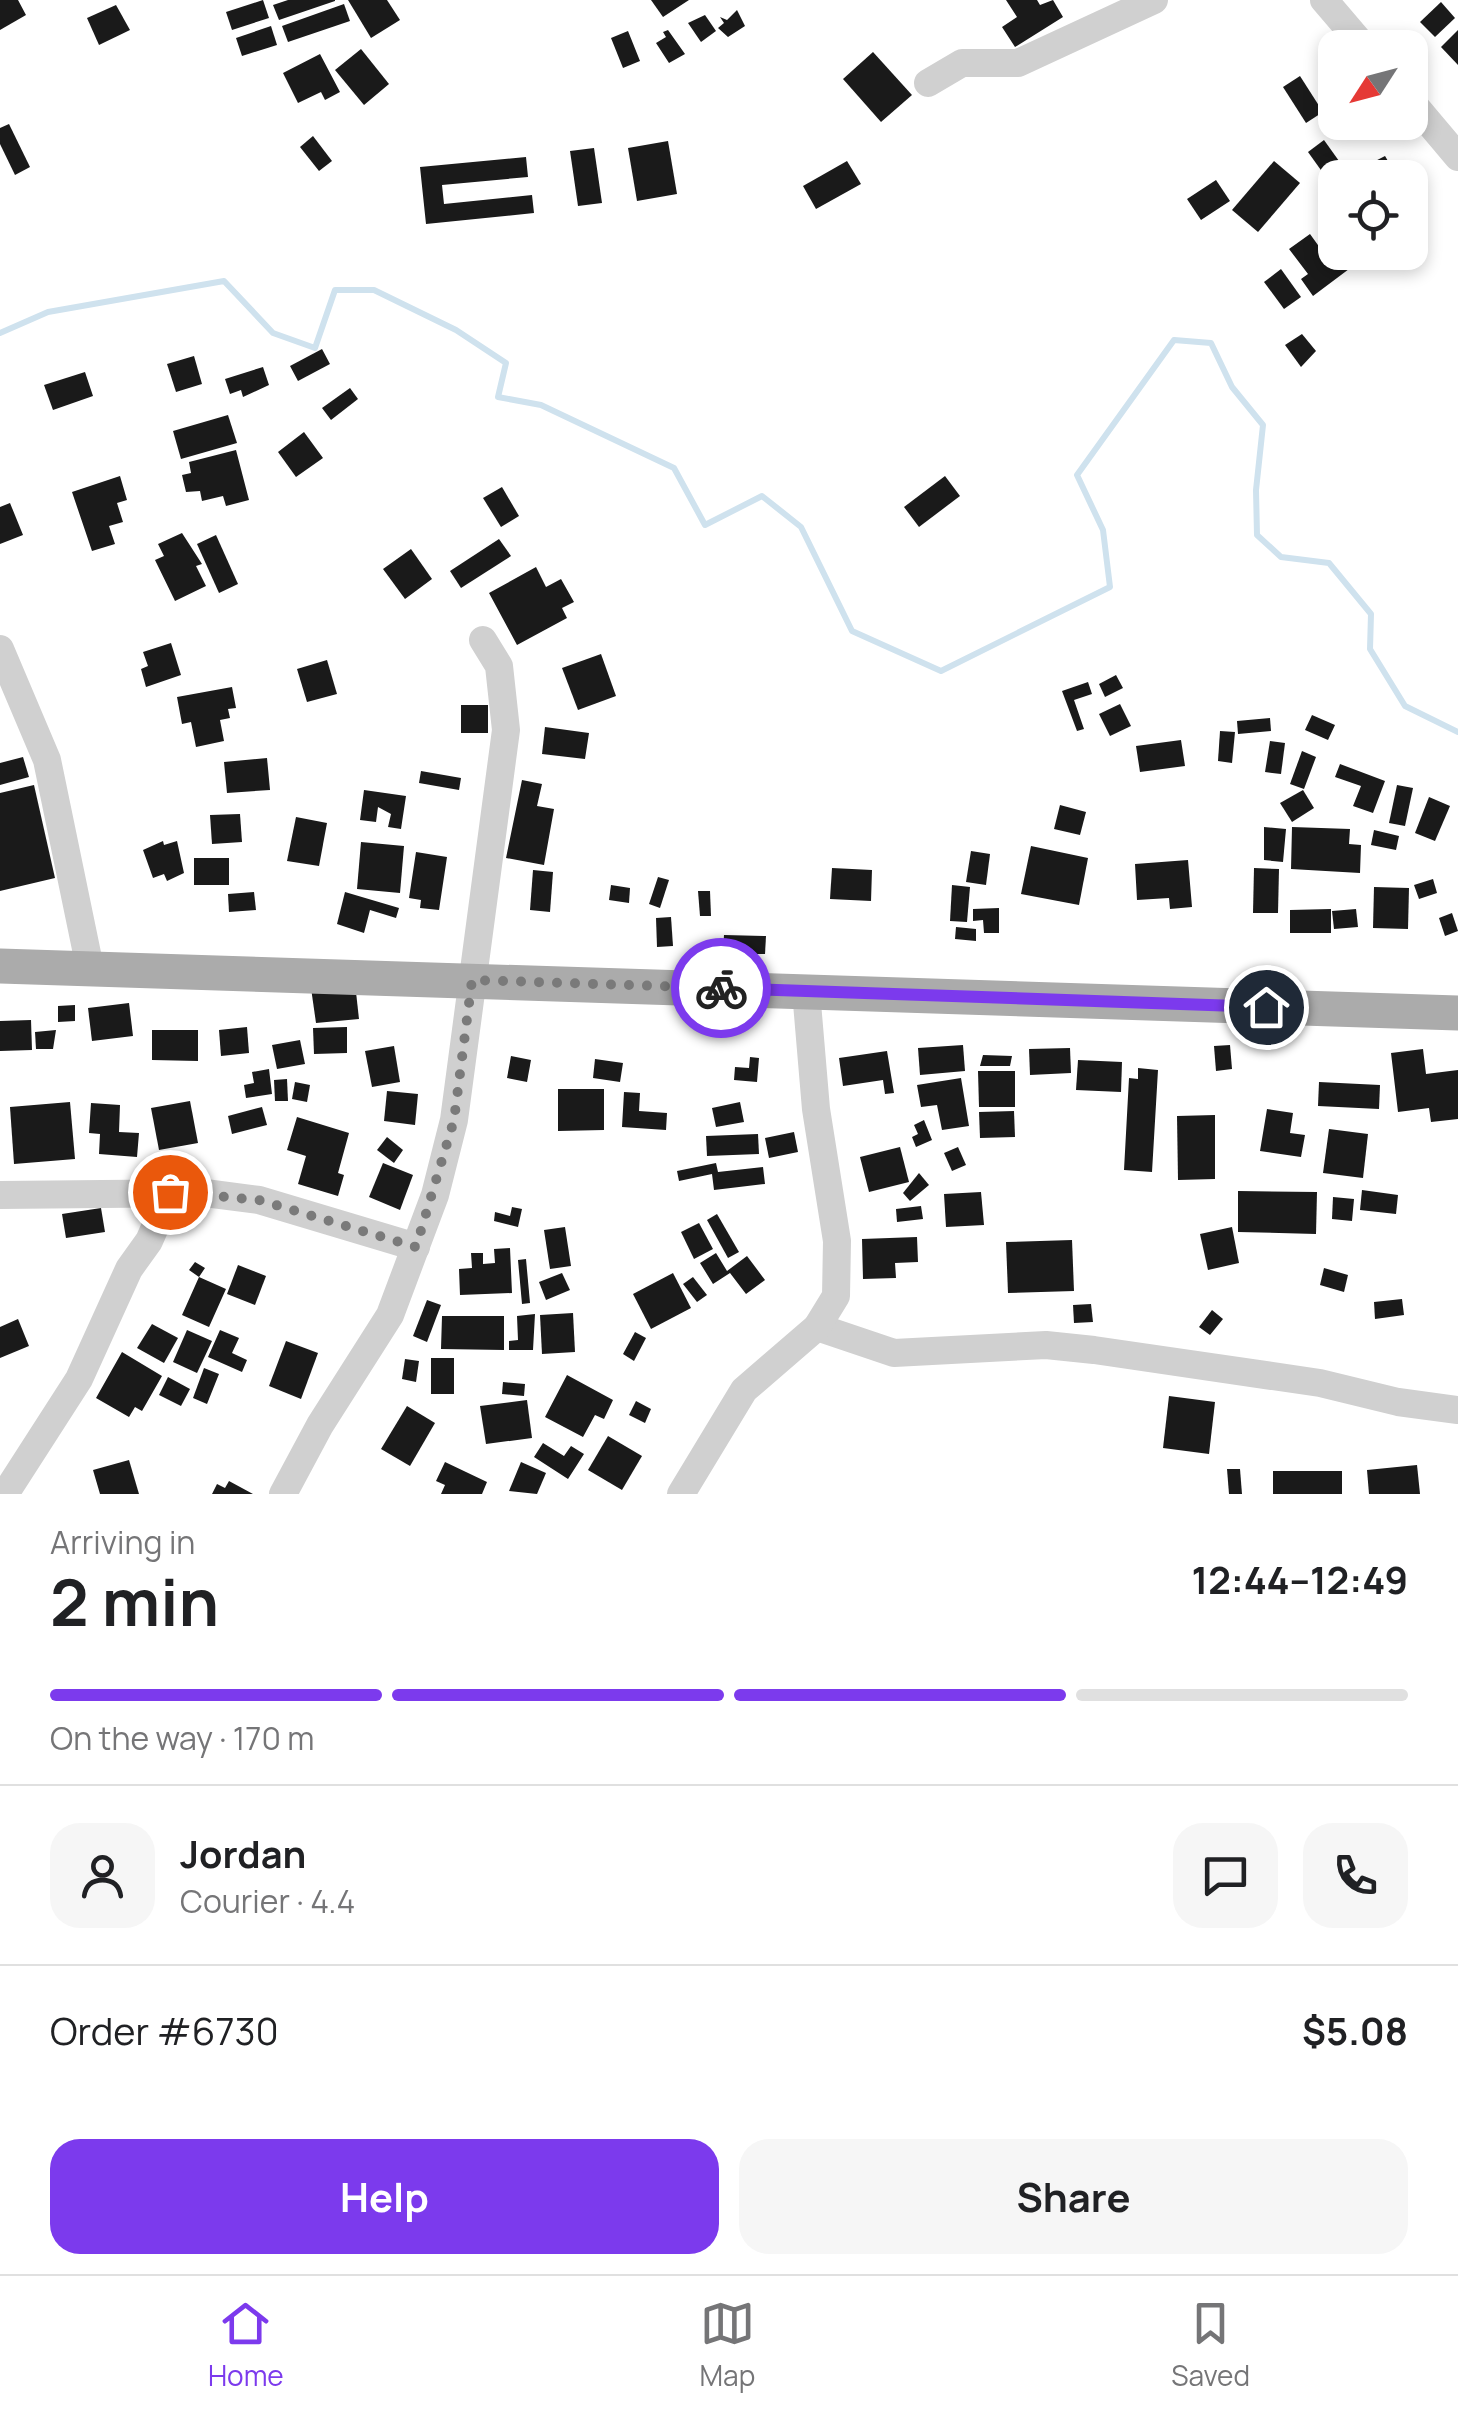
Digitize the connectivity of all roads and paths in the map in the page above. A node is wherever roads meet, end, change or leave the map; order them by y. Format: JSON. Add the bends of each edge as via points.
{"nodes":[{"id":1,"x":1154,"y":0,"type":"edge"},
{"id":2,"x":1324,"y":0,"type":"edge"},
{"id":3,"x":1350,"y":30,"type":"edge"},
{"id":4,"x":928,"y":83,"type":"dead end"},
{"id":5,"x":1428,"y":116,"type":"edge"},
{"id":6,"x":1448,"y":134,"type":"edge"},
{"id":7,"x":1458,"y":157,"type":"edge"},
{"id":8,"x":483,"y":640,"type":"dead end"},
{"id":9,"x":0,"y":649,"type":"edge"},
{"id":10,"x":0,"y":966,"type":"edge"},
{"id":11,"x":90,"y":968,"type":"junction"},
{"id":12,"x":472,"y":980,"type":"junction"},
{"id":13,"x":806,"y":991,"type":"junction"},
{"id":14,"x":1458,"y":1013,"type":"edge"},
{"id":15,"x":170,"y":1192,"type":"junction"},
{"id":16,"x":0,"y":1195,"type":"edge"},
{"id":17,"x":416,"y":1247,"type":"junction"},
{"id":18,"x":817,"y":1328,"type":"junction"},
{"id":19,"x":1458,"y":1410,"type":"edge"},
{"id":20,"x":5,"y":1494,"type":"edge"},
{"id":21,"x":283,"y":1494,"type":"edge"},
{"id":22,"x":681,"y":1494,"type":"edge"}],
"edges":[{"from":1,"to":4,"type":"street","via":[[1018,62],[962,63]]},
{"from":2,"to":3,"type":"street"},
{"from":5,"to":6,"type":"street"},
{"from":6,"to":7,"type":"street"},
{"from":8,"to":12,"type":"street","via":[[499,666],[506,730]]},
{"from":9,"to":11,"type":"street","via":[[47,760]]},
{"from":10,"to":11,"type":"main road"},
{"from":11,"to":12,"type":"main road"},
{"from":12,"to":13,"type":"main road"},
{"from":12,"to":17,"type":"street","via":[[454,1120]]},
{"from":13,"to":14,"type":"main road"},
{"from":13,"to":18,"type":"street","via":[[838,1272],[836,1296]]},
{"from":15,"to":16,"type":"street"},
{"from":15,"to":17,"type":"street","via":[[259,1200]]},
{"from":15,"to":20,"type":"street","via":[[79,1379]]},
{"from":17,"to":21,"type":"street","via":[[390,1316]]},
{"from":18,"to":19,"type":"street","via":[[894,1354],[1046,1345],[1301,1380]]},
{"from":18,"to":22,"type":"street","via":[[744,1390]]}]}
